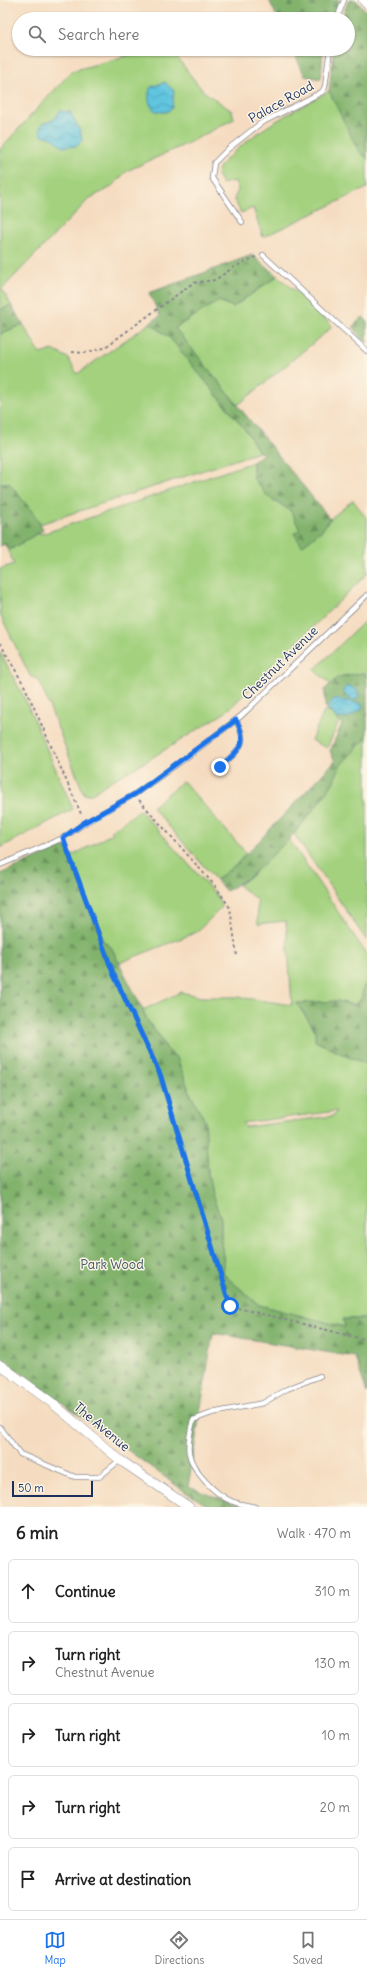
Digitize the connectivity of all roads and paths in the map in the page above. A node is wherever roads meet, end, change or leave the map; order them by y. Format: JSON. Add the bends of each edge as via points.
{"nodes":[{"id":1,"x":344,"y":0,"type":"edge"},
{"id":2,"x":363,"y":0,"type":"edge"},
{"id":3,"x":367,"y":4,"type":"edge"},
{"id":4,"x":340,"y":12,"type":"edge"},
{"id":5,"x":329,"y":56,"type":"edge"},
{"id":6,"x":242,"y":222,"type":"dead end"},
{"id":7,"x":263,"y":255,"type":"joint"},
{"id":8,"x":367,"y":351,"type":"edge"},
{"id":9,"x":72,"y":352,"type":"dead end"},
{"id":10,"x":367,"y":595,"type":"edge"},
{"id":11,"x":0,"y":643,"type":"edge"},
{"id":12,"x":236,"y":720,"type":"junction"},
{"id":13,"x":220,"y":767,"type":"dead end"},
{"id":14,"x":135,"y":794,"type":"junction"},
{"id":15,"x":85,"y":822,"type":"junction"},
{"id":16,"x":63,"y":838,"type":"junction"},
{"id":17,"x":0,"y":865,"type":"edge"},
{"id":18,"x":237,"y":956,"type":"dead end"},
{"id":19,"x":367,"y":1340,"type":"edge"},
{"id":20,"x":0,"y":1365,"type":"edge"},
{"id":21,"x":320,"y":1376,"type":"dead end"},
{"id":22,"x":0,"y":1427,"type":"edge"},
{"id":23,"x":120,"y":1460,"type":"junction"},
{"id":24,"x":189,"y":1507,"type":"edge"},
{"id":25,"x":255,"y":1507,"type":"edge"}],
"edges":[{"from":1,"to":4,"type":"lane"},
{"from":2,"to":3,"type":"street"},
{"from":5,"to":6,"type":"lane","name":"Palace Road","via":[[325,87],[317,97],[262,123],[214,163],[212,178]]},
{"from":7,"to":8,"type":"lane"},
{"from":7,"to":9,"type":"path","via":[[234,267],[215,280],[193,283],[104,348],[84,353]]},
{"from":10,"to":12,"type":"lane","name":"Chestnut Avenue"},
{"from":11,"to":15,"type":"path","via":[[25,687]]},
{"from":12,"to":13,"type":"lane","via":[[244,739],[237,751]]},
{"from":12,"to":14,"type":"lane","name":"Chestnut Avenue"},
{"from":14,"to":15,"type":"lane","name":"Chestnut Avenue"},
{"from":14,"to":18,"type":"path","via":[[216,887],[230,908]]},
{"from":15,"to":16,"type":"lane","name":"Chestnut Avenue"},
{"from":16,"to":17,"type":"lane","name":"Chestnut Avenue"},
{"from":16,"to":19,"type":"path","via":[[113,973],[160,1074],[230,1306]]},
{"from":20,"to":23,"type":"street","name":"The Avenue","via":[[51,1402]]},
{"from":21,"to":25,"type":"lane","via":[[263,1403],[212,1413],[193,1420],[189,1454],[200,1476],[231,1501]]},
{"from":22,"to":23,"type":"lane","via":[[20,1454],[75,1477],[99,1477]]},
{"from":23,"to":24,"type":"street","name":"The Avenue"}]}
